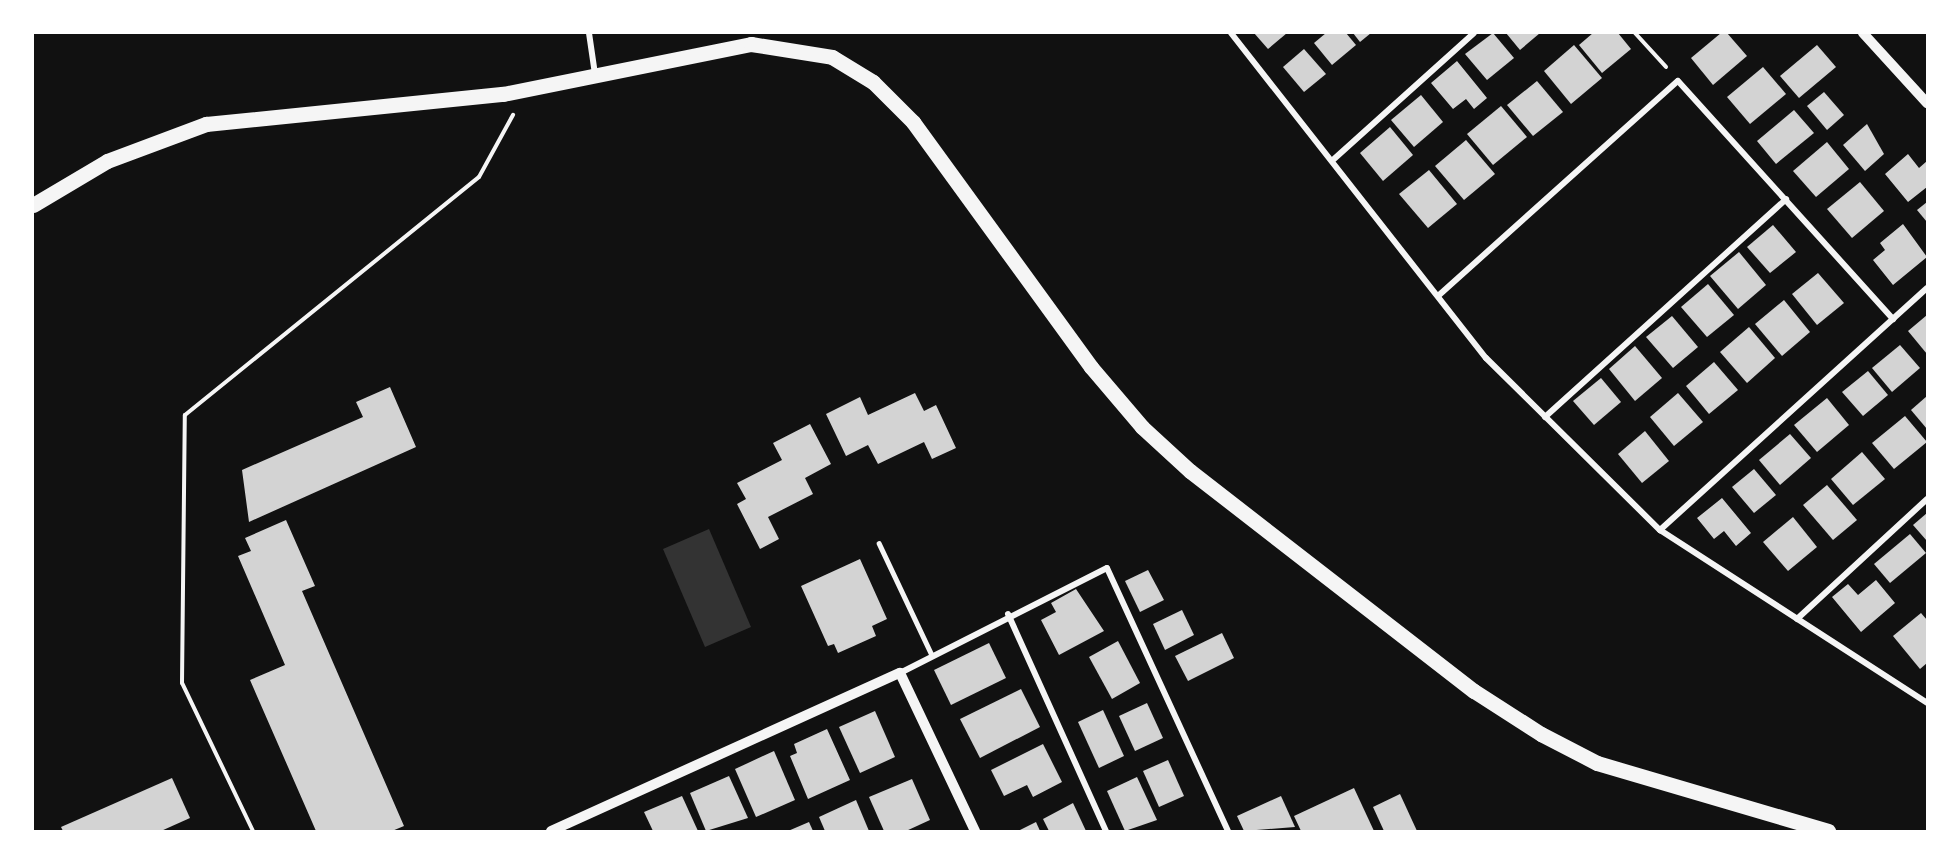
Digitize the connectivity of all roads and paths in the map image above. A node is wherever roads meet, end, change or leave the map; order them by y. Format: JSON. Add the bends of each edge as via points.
{"nodes":[{"id":1,"x":589,"y":33,"type":"edge"},
{"id":2,"x":1231,"y":33,"type":"edge"},
{"id":3,"x":1474,"y":33,"type":"edge"},
{"id":4,"x":1635,"y":33,"type":"edge"},
{"id":5,"x":1863,"y":33,"type":"edge"},
{"id":6,"x":596,"y":76,"type":"junction"},
{"id":7,"x":1678,"y":81,"type":"junction"},
{"id":8,"x":526,"y":90,"type":"junction"},
{"id":9,"x":1927,"y":103,"type":"edge"},
{"id":10,"x":1334,"y":159,"type":"junction"},
{"id":11,"x":1786,"y":199,"type":"junction"},
{"id":12,"x":33,"y":205,"type":"edge"},
{"id":13,"x":1927,"y":288,"type":"edge"},
{"id":14,"x":1438,"y":296,"type":"junction"},
{"id":15,"x":1893,"y":319,"type":"junction"},
{"id":16,"x":1545,"y":417,"type":"junction"},
{"id":17,"x":1927,"y":499,"type":"edge"},
{"id":18,"x":1660,"y":530,"type":"junction"},
{"id":19,"x":879,"y":543,"type":"dead end"},
{"id":20,"x":1008,"y":614,"type":"junction"},
{"id":21,"x":1797,"y":619,"type":"junction"},
{"id":22,"x":931,"y":653,"type":"junction"},
{"id":23,"x":900,"y":673,"type":"junction"},
{"id":24,"x":1927,"y":703,"type":"edge"},
{"id":25,"x":253,"y":831,"type":"edge"},
{"id":26,"x":551,"y":831,"type":"edge"},
{"id":27,"x":975,"y":831,"type":"edge"},
{"id":28,"x":1106,"y":831,"type":"edge"},
{"id":29,"x":1228,"y":831,"type":"edge"},
{"id":30,"x":1828,"y":831,"type":"edge"}],
"edges":[{"from":1,"to":6,"type":"street"},
{"from":2,"to":10,"type":"street"},
{"from":3,"to":10,"type":"street"},
{"from":4,"to":7,"type":"path"},
{"from":5,"to":9,"type":"street"},
{"from":6,"to":8,"type":"main road"},
{"from":6,"to":30,"type":"main road","via":[[752,44],[832,57],[873,82],[913,122],[1091,367],[1142,427],[1199,478],[1474,691],[1541,734],[1597,763]]},
{"from":7,"to":11,"type":"street"},
{"from":7,"to":14,"type":"street"},
{"from":8,"to":12,"type":"main road","via":[[206,124],[107,161]]},
{"from":8,"to":25,"type":"path","via":[[479,177],[185,416],[182,683]]},
{"from":10,"to":14,"type":"street"},
{"from":11,"to":15,"type":"street"},
{"from":11,"to":16,"type":"street"},
{"from":13,"to":15,"type":"street"},
{"from":14,"to":16,"type":"street","via":[[1486,358]]},
{"from":15,"to":18,"type":"street"},
{"from":16,"to":18,"type":"street"},
{"from":17,"to":21,"type":"street"},
{"from":18,"to":21,"type":"street"},
{"from":19,"to":22,"type":"lane"},
{"from":20,"to":22,"type":"street"},
{"from":20,"to":28,"type":"street"},
{"from":20,"to":29,"type":"street","via":[[1107,568]]},
{"from":21,"to":24,"type":"street"},
{"from":22,"to":23,"type":"street"},
{"from":23,"to":26,"type":"street"},
{"from":23,"to":27,"type":"street"}]}
